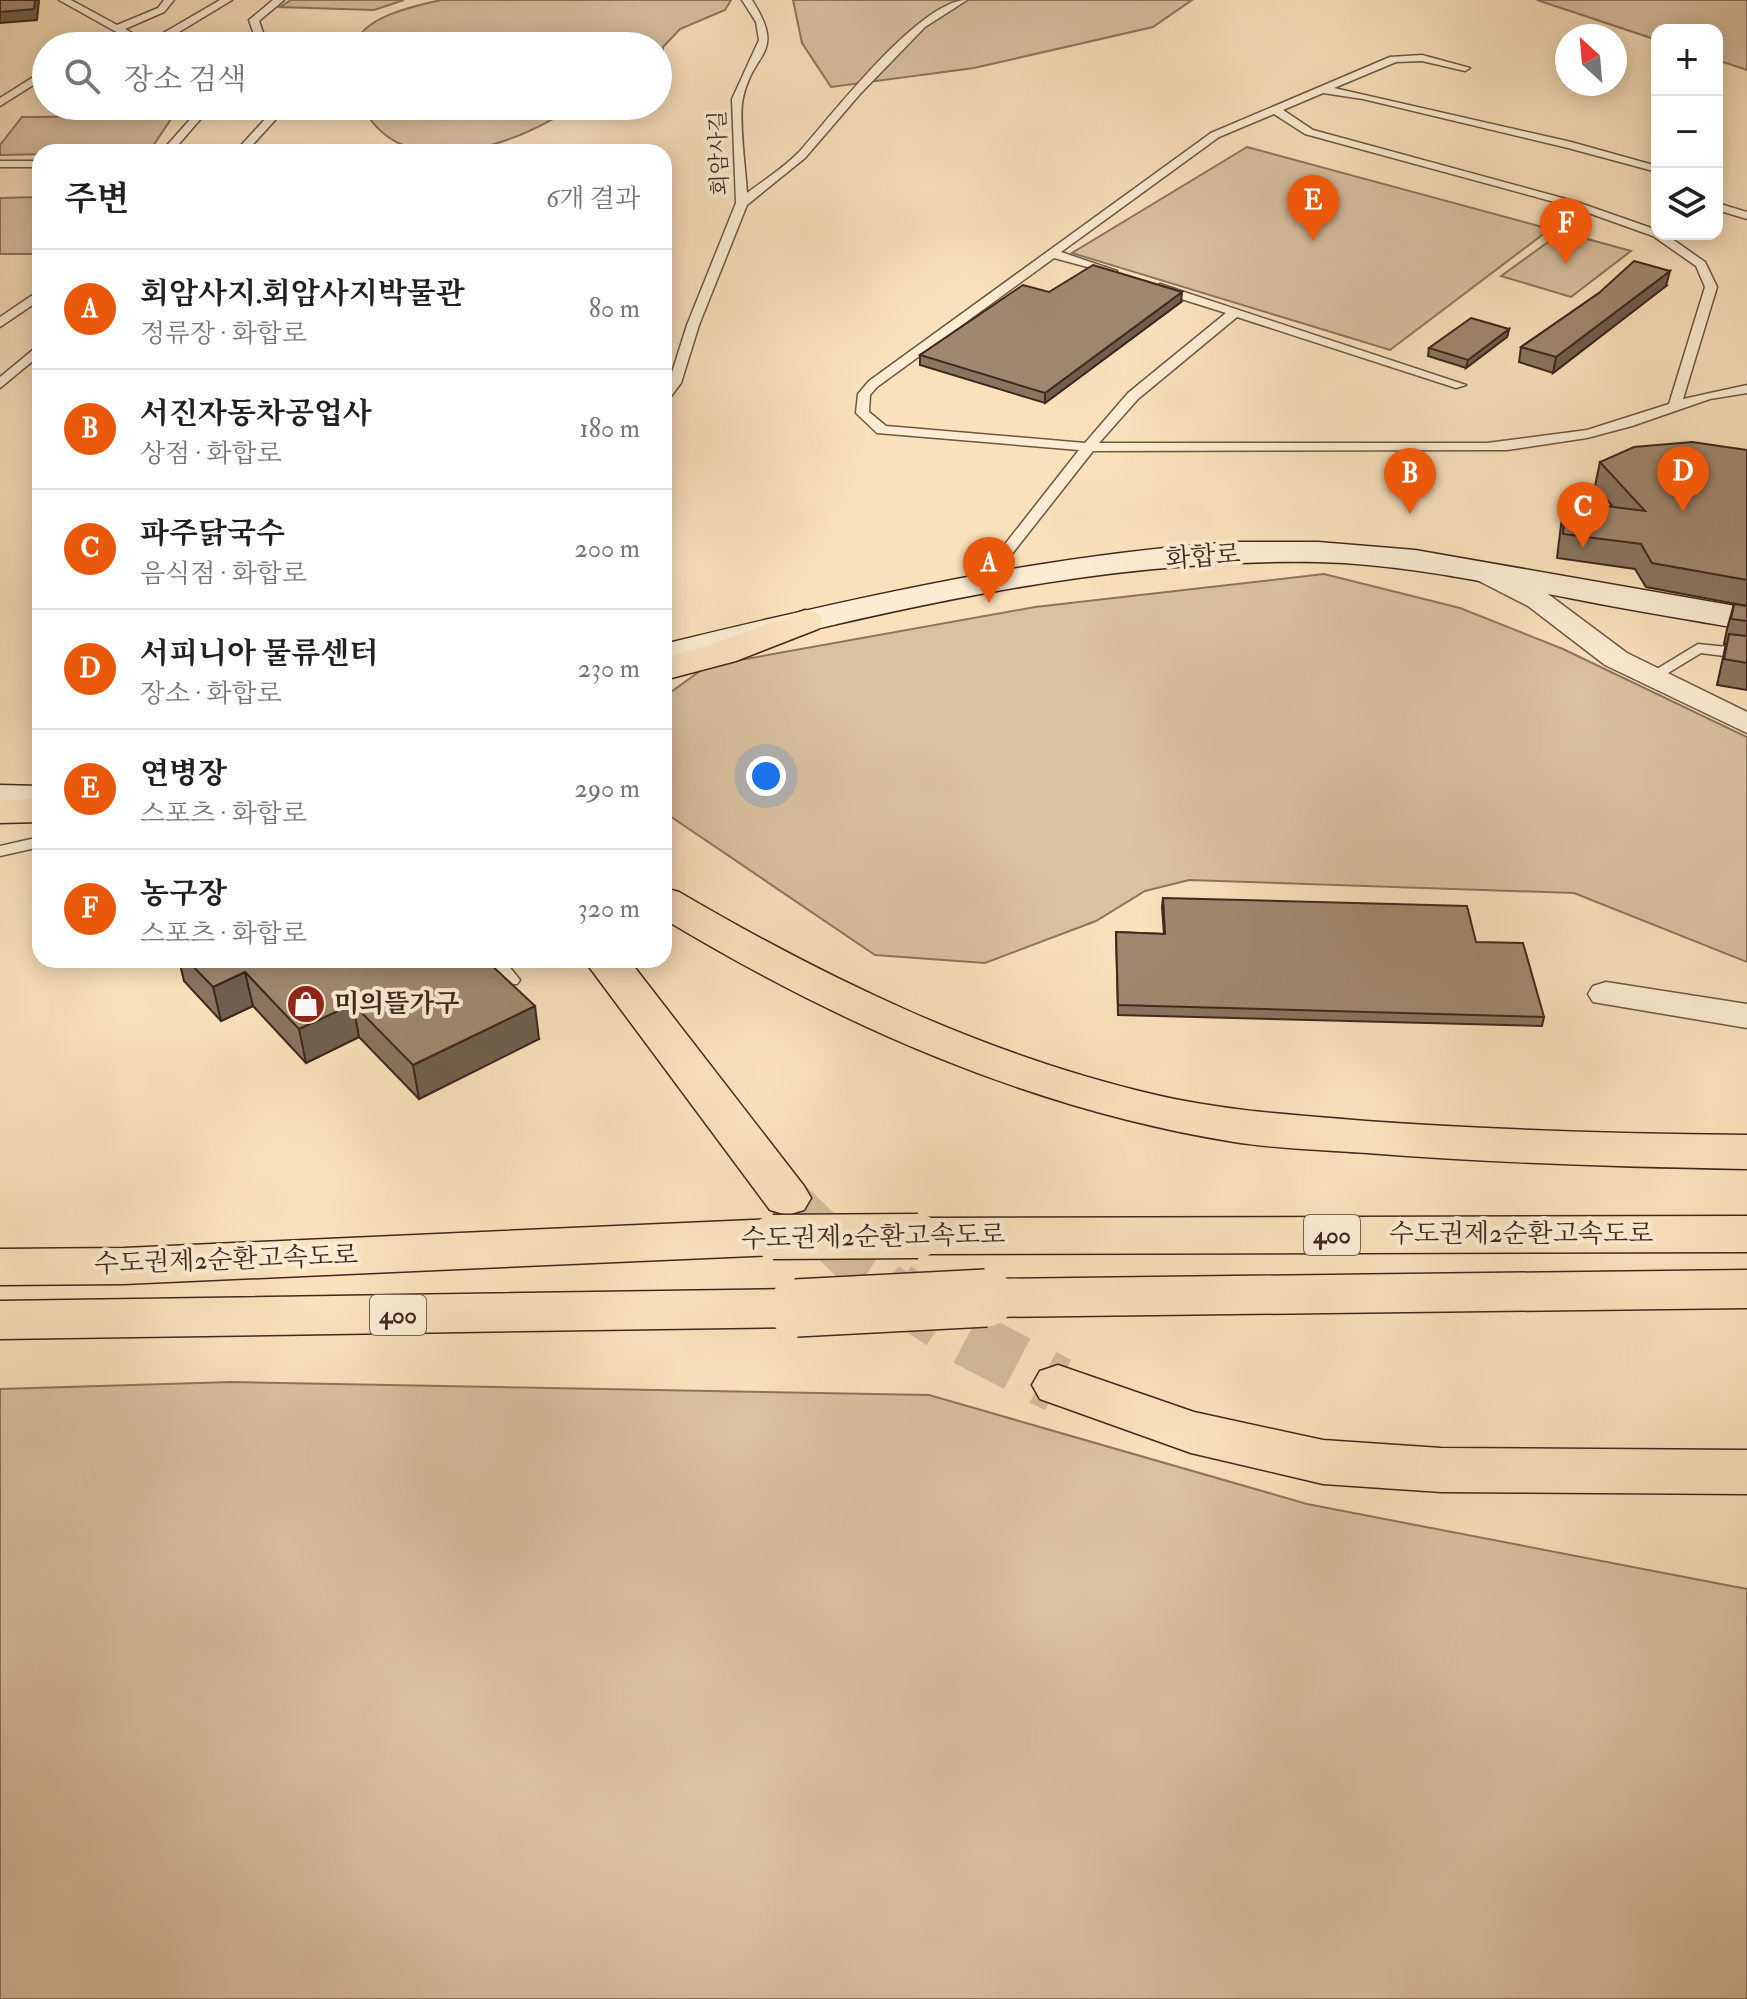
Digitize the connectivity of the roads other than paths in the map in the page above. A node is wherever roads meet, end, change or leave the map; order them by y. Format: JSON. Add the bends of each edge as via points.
{"nodes":[{"id":1,"x":64,"y":0,"type":"edge"},
{"id":2,"x":169,"y":0,"type":"edge"},
{"id":3,"x":227,"y":0,"type":"edge"},
{"id":4,"x":279,"y":0,"type":"edge"},
{"id":5,"x":747,"y":0,"type":"edge"},
{"id":6,"x":962,"y":0,"type":"edge"},
{"id":7,"x":117,"y":29,"type":"junction"},
{"id":8,"x":122,"y":32,"type":"edge"},
{"id":9,"x":173,"y":32,"type":"edge"},
{"id":10,"x":258,"y":32,"type":"edge"},
{"id":11,"x":1465,"y":68,"type":"dead end"},
{"id":12,"x":32,"y":81,"type":"edge"},
{"id":13,"x":1318,"y":89,"type":"junction"},
{"id":14,"x":0,"y":103,"type":"edge"},
{"id":15,"x":1273,"y":108,"type":"junction"},
{"id":16,"x":195,"y":120,"type":"edge"},
{"id":17,"x":270,"y":120,"type":"edge"},
{"id":18,"x":173,"y":144,"type":"edge"},
{"id":19,"x":247,"y":144,"type":"edge"},
{"id":20,"x":0,"y":164,"type":"edge"},
{"id":21,"x":32,"y":164,"type":"edge"},
{"id":22,"x":1653,"y":168,"type":"edge"},
{"id":23,"x":742,"y":203,"type":"junction"},
{"id":24,"x":1723,"y":208,"type":"edge"},
{"id":25,"x":1747,"y":216,"type":"edge"},
{"id":26,"x":1651,"y":232,"type":"edge"},
{"id":27,"x":1666,"y":240,"type":"edge"},
{"id":28,"x":1051,"y":253,"type":"junction"},
{"id":29,"x":1122,"y":275,"type":"edge"},
{"id":30,"x":1150,"y":285,"type":"edge"},
{"id":31,"x":32,"y":300,"type":"edge"},
{"id":32,"x":1235,"y":312,"type":"junction"},
{"id":33,"x":0,"y":323,"type":"edge"},
{"id":34,"x":32,"y":355,"type":"edge"},
{"id":35,"x":0,"y":384,"type":"edge"},
{"id":36,"x":1460,"y":385,"type":"dead end"},
{"id":37,"x":672,"y":387,"type":"edge"},
{"id":38,"x":1747,"y":389,"type":"edge"},
{"id":39,"x":1675,"y":403,"type":"junction"},
{"id":40,"x":1088,"y":447,"type":"junction"},
{"id":41,"x":981,"y":584,"type":"junction"},
{"id":42,"x":1553,"y":594,"type":"junction"},
{"id":43,"x":1747,"y":619,"type":"edge"},
{"id":44,"x":805,"y":621,"type":"junction"},
{"id":45,"x":672,"y":653,"type":"edge"},
{"id":46,"x":1747,"y":654,"type":"edge"},
{"id":47,"x":672,"y":667,"type":"edge"},
{"id":48,"x":1650,"y":678,"type":"junction"},
{"id":49,"x":1747,"y":724,"type":"edge"},
{"id":50,"x":32,"y":844,"type":"edge"},
{"id":51,"x":0,"y":851,"type":"edge"},
{"id":52,"x":672,"y":906,"type":"edge"},
{"id":53,"x":501,"y":968,"type":"edge"},
{"id":54,"x":611,"y":968,"type":"edge"},
{"id":55,"x":511,"y":980,"type":"edge"},
{"id":56,"x":1606,"y":994,"type":"dead end"},
{"id":57,"x":1747,"y":1016,"type":"edge"},
{"id":58,"x":1747,"y":1152,"type":"edge"},
{"id":59,"x":780,"y":1218,"type":"junction"},
{"id":60,"x":1747,"y":1234,"type":"edge"},
{"id":61,"x":0,"y":1267,"type":"edge"},
{"id":62,"x":1747,"y":1289,"type":"edge"},
{"id":63,"x":0,"y":1320,"type":"edge"},
{"id":64,"x":1058,"y":1385,"type":"tunnel mouth"},
{"id":65,"x":1747,"y":1472,"type":"edge"}],
"edges":[{"from":1,"to":7,"type":"lane"},
{"from":2,"to":7,"type":"lane","via":[[161,10]]},
{"from":3,"to":9,"type":"lane"},
{"from":4,"to":10,"type":"lane","via":[[254,20]]},
{"from":5,"to":23,"type":"lane","name":"회암사길","via":[[761,22],[764,40],[737,99]]},
{"from":6,"to":23,"type":"lane","via":[[922,25],[801,156]]},
{"from":7,"to":8,"type":"lane"},
{"from":11,"to":13,"type":"lane","via":[[1422,58],[1394,59]]},
{"from":12,"to":14,"type":"lane"},
{"from":13,"to":15,"type":"lane"},
{"from":13,"to":22,"type":"lane"},
{"from":15,"to":26,"type":"lane","via":[[1309,132],[1573,204]]},
{"from":15,"to":28,"type":"lane","via":[[1215,135]]},
{"from":16,"to":18,"type":"lane"},
{"from":17,"to":19,"type":"lane"},
{"from":20,"to":21,"type":"lane"},
{"from":23,"to":37,"type":"lane","name":"회암사길"},
{"from":24,"to":25,"type":"lane"},
{"from":27,"to":39,"type":"lane","via":[[1701,264],[1711,287]]},
{"from":28,"to":29,"type":"lane"},
{"from":28,"to":40,"type":"lane","via":[[873,384],[864,394],[862,413],[882,430]]},
{"from":30,"to":32,"type":"lane"},
{"from":31,"to":33,"type":"lane"},
{"from":32,"to":36,"type":"lane"},
{"from":32,"to":40,"type":"lane","via":[[1133,396]]},
{"from":34,"to":35,"type":"lane"},
{"from":38,"to":39,"type":"lane"},
{"from":39,"to":40,"type":"lane","via":[[1646,417],[1517,446]]},
{"from":40,"to":41,"type":"lane"},
{"from":41,"to":42,"type":"main road","name":"화합로","via":[[1092,567],[1249,553],[1362,555],[1485,573]]},
{"from":41,"to":44,"type":"main road","name":"화합로"},
{"from":42,"to":43,"type":"main road","name":"화합로"},
{"from":42,"to":48,"type":"street","via":[[1616,659]]},
{"from":44,"to":45,"type":"main road","name":"화합로"},
{"from":44,"to":47,"type":"highway"},
{"from":46,"to":48,"type":"lane","via":[[1698,648]]},
{"from":48,"to":49,"type":"street"},
{"from":50,"to":51,"type":"lane"},
{"from":52,"to":58,"type":"highway","via":[[880,1019],[963,1051],[1144,1107],[1235,1126],[1471,1146]]},
{"from":53,"to":55,"type":"lane"},
{"from":54,"to":59,"type":"highway"},
{"from":56,"to":57,"type":"street"},
{"from":59,"to":60,"type":"highway","name":"수도권제2순환고속도로","number":"400","bridge":true,"via":[[918,1236]]},
{"from":59,"to":61,"type":"highway","name":"수도권제2순환고속도로","number":"400","via":[[124,1266]]},
{"from":62,"to":63,"type":"highway","name":"수도권제2순환고속도로","number":"400","bridge":true,"via":[[986,1298],[796,1308]]},
{"from":64,"to":65,"type":"highway","via":[[1191,1432],[1323,1462],[1457,1470]]}]}
